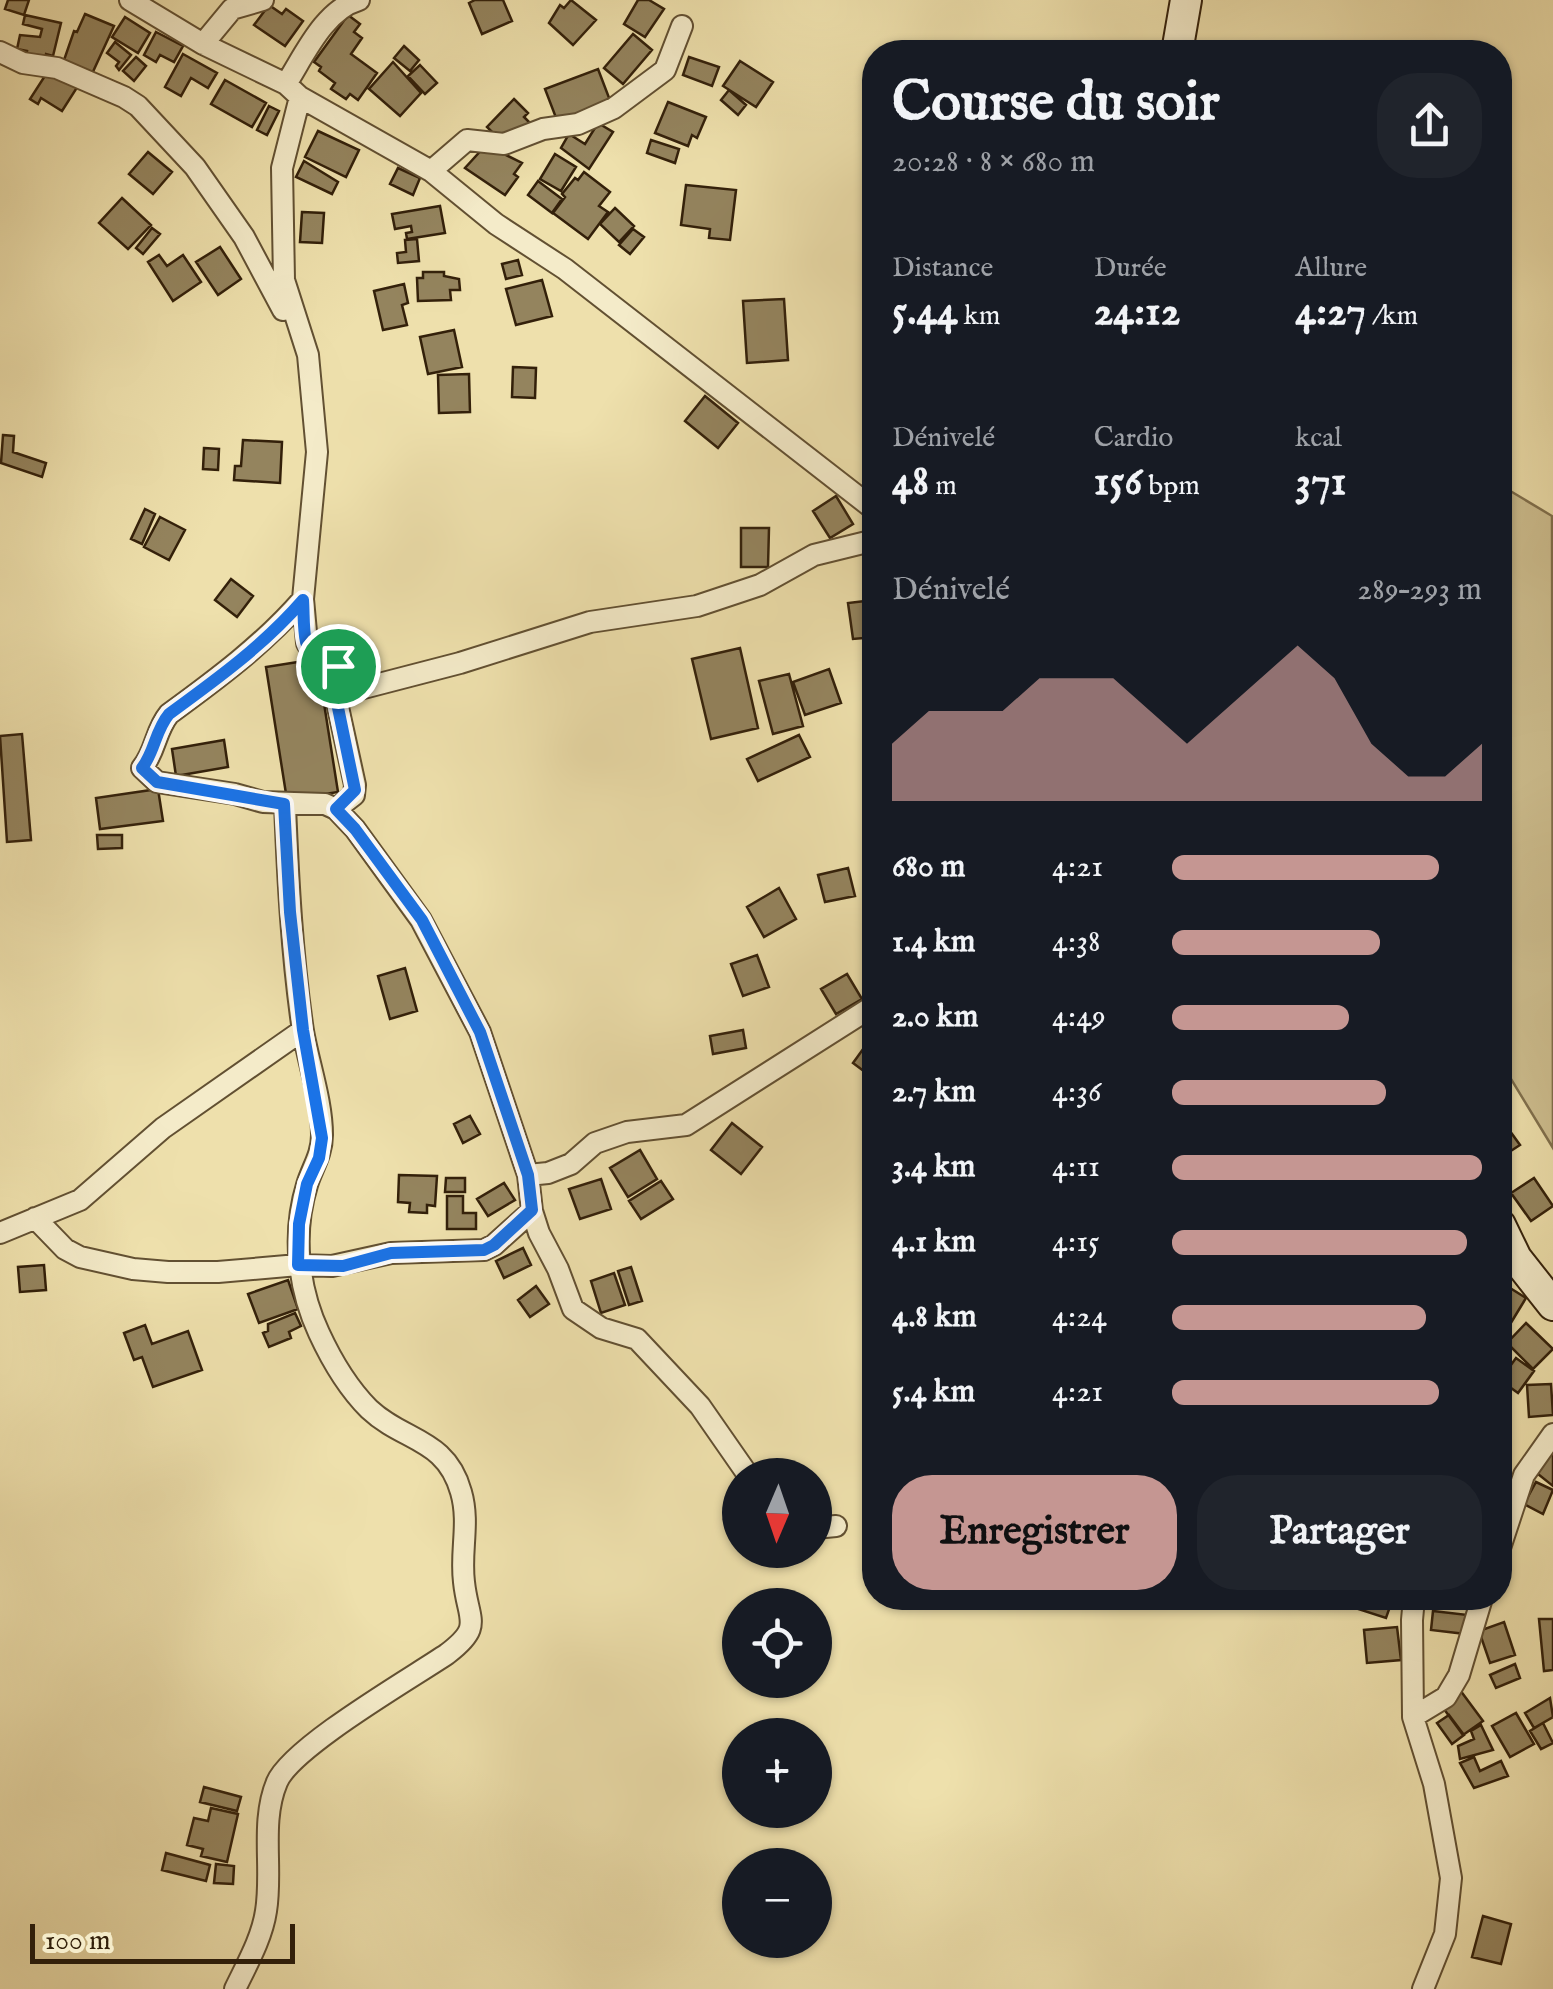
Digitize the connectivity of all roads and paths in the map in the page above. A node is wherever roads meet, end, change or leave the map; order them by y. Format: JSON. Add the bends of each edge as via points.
{"nodes":[{"id":1,"x":130,"y":0,"type":"edge"},
{"id":2,"x":263,"y":0,"type":"edge"},
{"id":3,"x":358,"y":0,"type":"edge"},
{"id":4,"x":1186,"y":0,"type":"edge"},
{"id":5,"x":682,"y":26,"type":"dead end"},
{"id":6,"x":1179,"y":40,"type":"edge"},
{"id":7,"x":203,"y":44,"type":"junction"},
{"id":8,"x":0,"y":52,"type":"edge"},
{"id":9,"x":293,"y":91,"type":"junction"},
{"id":10,"x":431,"y":171,"type":"junction"},
{"id":11,"x":308,"y":355,"type":"junction"},
{"id":12,"x":862,"y":500,"type":"edge"},
{"id":13,"x":862,"y":543,"type":"edge"},
{"id":14,"x":303,"y":600,"type":"junction"},
{"id":15,"x":341,"y":687,"type":"junction"},
{"id":16,"x":284,"y":804,"type":"junction"},
{"id":17,"x":336,"y":809,"type":"junction"},
{"id":18,"x":862,"y":1013,"type":"edge"},
{"id":19,"x":303,"y":1030,"type":"junction"},
{"id":20,"x":528,"y":1175,"type":"junction"},
{"id":21,"x":532,"y":1210,"type":"junction"},
{"id":22,"x":35,"y":1218,"type":"junction"},
{"id":23,"x":0,"y":1233,"type":"edge"},
{"id":24,"x":298,"y":1265,"type":"junction"},
{"id":25,"x":1512,"y":1269,"type":"edge"},
{"id":26,"x":1553,"y":1305,"type":"edge"},
{"id":27,"x":1553,"y":1434,"type":"edge"},
{"id":28,"x":736,"y":1458,"type":"edge"},
{"id":29,"x":1512,"y":1512,"type":"edge"},
{"id":30,"x":1414,"y":1610,"type":"edge"},
{"id":31,"x":1478,"y":1610,"type":"edge"},
{"id":32,"x":1413,"y":1718,"type":"junction"},
{"id":33,"x":235,"y":1989,"type":"edge"},
{"id":34,"x":1423,"y":1989,"type":"edge"}],
"edges":[{"from":1,"to":7,"type":"street"},
{"from":2,"to":7,"type":"street","via":[[232,9]]},
{"from":3,"to":9,"type":"street","via":[[322,27]]},
{"from":4,"to":6,"type":"street"},
{"from":5,"to":10,"type":"street","via":[[665,70],[614,108],[504,144],[466,140]]},
{"from":7,"to":9,"type":"street"},
{"from":8,"to":11,"type":"street","via":[[124,96],[152,118],[244,237]]},
{"from":9,"to":10,"type":"street"},
{"from":9,"to":11,"type":"street","via":[[282,168],[284,280]]},
{"from":10,"to":12,"type":"street"},
{"from":11,"to":14,"type":"street","via":[[317,452]]},
{"from":13,"to":15,"type":"street","via":[[814,555],[760,585],[698,606],[590,622],[460,663],[356,690]]},
{"from":14,"to":15,"type":"street","via":[[306,643],[338,666]]},
{"from":14,"to":16,"type":"street","via":[[235,666],[169,714],[142,768],[157,782]]},
{"from":15,"to":17,"type":"street","via":[[336,698],[355,790]]},
{"from":16,"to":17,"type":"street"},
{"from":16,"to":19,"type":"street"},
{"from":17,"to":20,"type":"street","via":[[432,938],[489,1052]]},
{"from":18,"to":20,"type":"street","via":[[686,1125],[627,1132],[595,1143],[570,1164]]},
{"from":19,"to":22,"type":"street","via":[[163,1128],[80,1200]]},
{"from":19,"to":24,"type":"street","via":[[322,1138],[304,1197]]},
{"from":20,"to":21,"type":"street"},
{"from":21,"to":24,"type":"street","via":[[484,1250]]},
{"from":21,"to":28,"type":"street","via":[[572,1309],[601,1328],[637,1339],[700,1406]]},
{"from":22,"to":23,"type":"street"},
{"from":22,"to":24,"type":"street","via":[[80,1257],[132,1268],[218,1272]]},
{"from":24,"to":33,"type":"street","via":[[318,1332],[343,1375],[369,1408],[433,1447],[454,1474],[467,1522],[462,1562],[472,1628],[447,1654],[297,1755],[278,1780],[270,1807],[267,1908]]},
{"from":25,"to":26,"type":"street"},
{"from":27,"to":29,"type":"street","via":[[1524,1475]]},
{"from":30,"to":32,"type":"street"},
{"from":31,"to":32,"type":"street","via":[[1446,1697]]},
{"from":32,"to":34,"type":"street","via":[[1434,1784],[1450,1878],[1445,1934]]}]}
